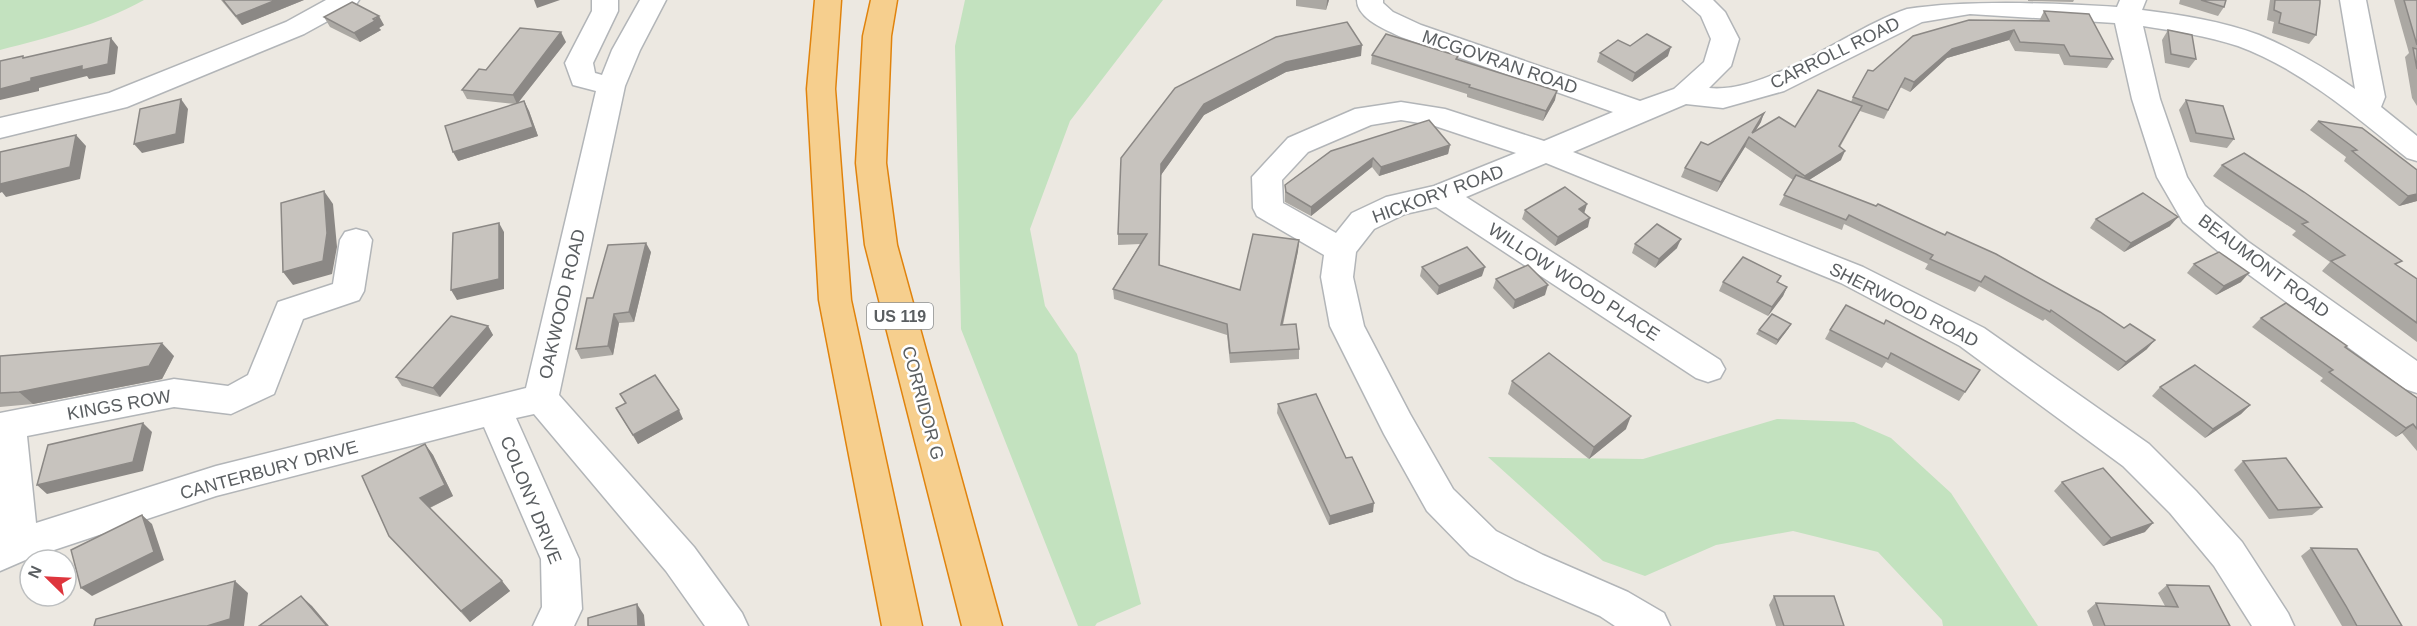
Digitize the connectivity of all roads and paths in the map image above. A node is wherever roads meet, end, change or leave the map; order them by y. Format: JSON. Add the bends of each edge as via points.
{"nodes":[{"id":1,"x":346,"y":0,"type":"edge"},
{"id":2,"x":605,"y":0,"type":"edge"},
{"id":3,"x":653,"y":0,"type":"edge"},
{"id":4,"x":828,"y":0,"type":"edge"},
{"id":5,"x":884,"y":0,"type":"edge"},
{"id":6,"x":1370,"y":0,"type":"edge"},
{"id":7,"x":1696,"y":0,"type":"edge"},
{"id":8,"x":2353,"y":0,"type":"edge"},
{"id":9,"x":1972,"y":3,"type":"edge"},
{"id":10,"x":2130,"y":8,"type":"edge"},
{"id":11,"x":611,"y":86,"type":"junction"},
{"id":12,"x":1684,"y":95,"type":"junction"},
{"id":13,"x":2366,"y":109,"type":"junction"},
{"id":14,"x":1640,"y":111,"type":"junction"},
{"id":15,"x":0,"y":128,"type":"edge"},
{"id":16,"x":2417,"y":151,"type":"edge"},
{"id":17,"x":1546,"y":153,"type":"junction"},
{"id":18,"x":1441,"y":195,"type":"junction"},
{"id":19,"x":356,"y":240,"type":"dead end"},
{"id":20,"x":1340,"y":250,"type":"junction"},
{"id":21,"x":1708,"y":369,"type":"dead end"},
{"id":22,"x":2417,"y":379,"type":"edge"},
{"id":23,"x":541,"y":398,"type":"junction"},
{"id":24,"x":494,"y":409,"type":"junction"},
{"id":25,"x":10,"y":550,"type":"edge"},
{"id":26,"x":553,"y":626,"type":"edge"},
{"id":27,"x":728,"y":626,"type":"edge"},
{"id":28,"x":902,"y":626,"type":"edge"},
{"id":29,"x":982,"y":626,"type":"edge"},
{"id":30,"x":1650,"y":626,"type":"edge"},
{"id":31,"x":2274,"y":626,"type":"edge"}],
"edges":[{"from":1,"to":15,"type":"street","via":[[295,28],[117,100]]},
{"from":2,"to":11,"type":"street","via":[[605,11],[579,63],[583,79]]},
{"from":3,"to":11,"type":"street","name":"OAKWOOD ROAD"},
{"from":4,"to":28,"type":"highway","number":"US 119","via":[[821,89],[835,300]]},
{"from":5,"to":29,"type":"highway","name":"CORRIDOR G","number":"US 119","via":[[877,36],[871,163],[881,245]]},
{"from":6,"to":14,"type":"street","name":"MCGOVRAN ROAD","via":[[1370,5],[1384,18],[1411,31]]},
{"from":7,"to":12,"type":"street","name":"HICKORY ROAD","via":[[1712,12],[1725,39],[1717,66]]},
{"from":8,"to":13,"type":"street","via":[[2371,97]]},
{"from":9,"to":10,"type":"street","name":"CARROLL ROAD"},
{"from":9,"to":12,"type":"street","name":"CARROLL ROAD","via":[[1915,15],[1774,85],[1723,99]]},
{"from":10,"to":13,"type":"street","name":"CARROLL ROAD","via":[[2249,41],[2308,69]]},
{"from":10,"to":22,"type":"street","name":"BEAUMONT ROAD","via":[[2146,99],[2172,177],[2194,214],[2236,249]]},
{"from":11,"to":23,"type":"street","name":"OAKWOOD ROAD"},
{"from":12,"to":14,"type":"street","name":"HICKORY ROAD"},
{"from":13,"to":16,"type":"street","name":"CARROLL ROAD"},
{"from":14,"to":17,"type":"street","name":"HICKORY ROAD"},
{"from":17,"to":18,"type":"street","name":"HICKORY ROAD"},
{"from":17,"to":20,"type":"street","name":"SHERWOOD ROAD","via":[[1435,116],[1401,111],[1365,116],[1298,145],[1267,177],[1268,208]]},
{"from":17,"to":31,"type":"street","name":"SHERWOOD ROAD","via":[[1852,275],[1972,337],[2136,455],[2228,554]]},
{"from":18,"to":20,"type":"street","name":"HICKORY ROAD","via":[[1397,205],[1364,221]]},
{"from":18,"to":21,"type":"street","name":"WILLOW WOOD PLACE"},
{"from":19,"to":25,"type":"street","name":"KINGS ROW","via":[[348,291],[290,311],[262,384],[231,400],[174,393],[8,425]]},
{"from":20,"to":30,"type":"street","via":[[1337,278],[1347,326],[1440,500],[1483,543],[1614,604]]},
{"from":23,"to":24,"type":"street","name":"CANTERBURY DRIVE"},
{"from":23,"to":27,"type":"street","name":"OAKWOOD ROAD","via":[[680,559]]},
{"from":24,"to":25,"type":"street","name":"CANTERBURY DRIVE","via":[[216,481]]},
{"from":24,"to":26,"type":"street","name":"COLONY DRIVE","via":[[560,559],[562,609]]}]}
